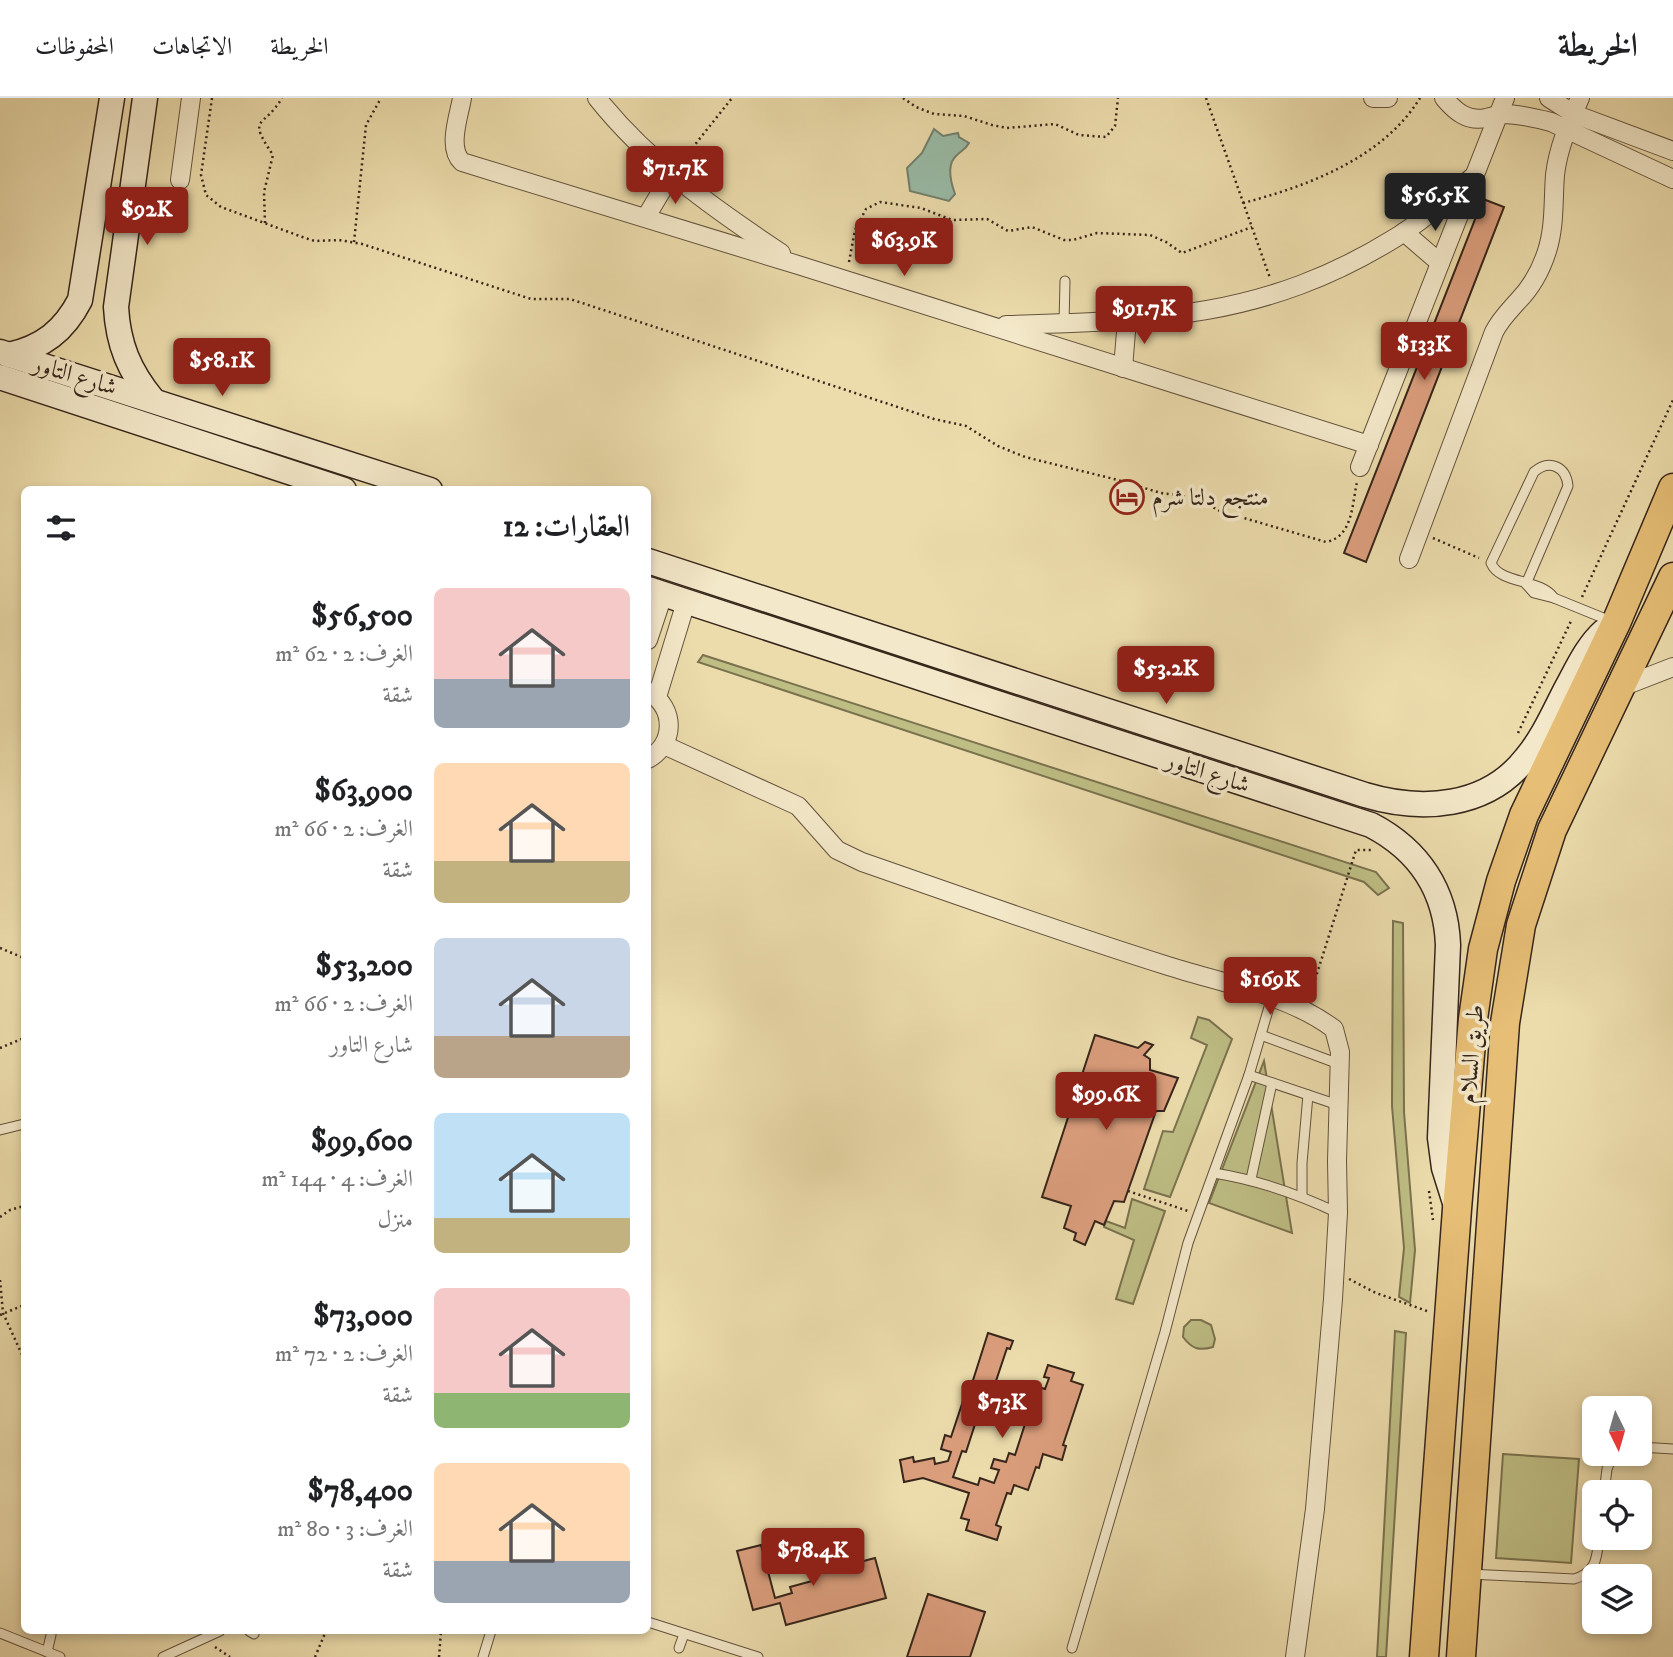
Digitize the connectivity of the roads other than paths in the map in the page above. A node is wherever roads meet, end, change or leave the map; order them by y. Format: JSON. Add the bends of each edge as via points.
{"nodes":[{"id":1,"x":112,"y":98,"type":"edge"},
{"id":2,"x":145,"y":98,"type":"edge"},
{"id":3,"x":191,"y":98,"type":"edge"},
{"id":4,"x":462,"y":98,"type":"edge"},
{"id":5,"x":1373,"y":98,"type":"edge"},
{"id":6,"x":1388,"y":98,"type":"edge"},
{"id":7,"x":1444,"y":98,"type":"edge"},
{"id":8,"x":1549,"y":98,"type":"edge"},
{"id":9,"x":601,"y":100,"type":"edge"},
{"id":10,"x":1502,"y":106,"type":"edge"},
{"id":11,"x":1574,"y":113,"type":"edge"},
{"id":12,"x":1673,"y":151,"type":"edge"},
{"id":13,"x":671,"y":175,"type":"junction"},
{"id":14,"x":1475,"y":175,"type":"junction"},
{"id":15,"x":1673,"y":179,"type":"edge"},
{"id":16,"x":180,"y":180,"type":"dead end"},
{"id":17,"x":646,"y":217,"type":"junction"},
{"id":18,"x":1404,"y":232,"type":"junction"},
{"id":19,"x":1440,"y":264,"type":"junction"},
{"id":20,"x":798,"y":265,"type":"junction"},
{"id":21,"x":1065,"y":281,"type":"dead end"},
{"id":22,"x":1127,"y":320,"type":"junction"},
{"id":23,"x":1064,"y":323,"type":"junction"},
{"id":24,"x":992,"y":325,"type":"junction"},
{"id":25,"x":3,"y":361,"type":"edge"},
{"id":26,"x":1123,"y":368,"type":"junction"},
{"id":27,"x":153,"y":400,"type":"junction"},
{"id":28,"x":1369,"y":445,"type":"junction"},
{"id":29,"x":1360,"y":467,"type":"road end"},
{"id":30,"x":333,"y":486,"type":"edge"},
{"id":31,"x":418,"y":486,"type":"edge"},
{"id":32,"x":1673,"y":488,"type":"edge"},
{"id":33,"x":1409,"y":559,"type":"dead end"},
{"id":34,"x":651,"y":562,"type":"edge"},
{"id":35,"x":1673,"y":577,"type":"edge"},
{"id":36,"x":1526,"y":584,"type":"junction"},
{"id":37,"x":666,"y":595,"type":"edge"},
{"id":38,"x":1616,"y":623,"type":"junction"},
{"id":39,"x":651,"y":632,"type":"edge"},
{"id":40,"x":1673,"y":667,"type":"edge"},
{"id":41,"x":1619,"y":688,"type":"junction"},
{"id":42,"x":652,"y":694,"type":"edge"},
{"id":43,"x":664,"y":745,"type":"junction"},
{"id":44,"x":651,"y":758,"type":"edge"},
{"id":45,"x":1337,"y":786,"type":"junction"},
{"id":46,"x":1329,"y":811,"type":"junction"},
{"id":47,"x":1272,"y":997,"type":"junction"},
{"id":48,"x":1261,"y":1035,"type":"junction"},
{"id":49,"x":1339,"y":1064,"type":"junction"},
{"id":50,"x":1249,"y":1075,"type":"junction"},
{"id":51,"x":1272,"y":1083,"type":"junction"},
{"id":52,"x":1307,"y":1095,"type":"junction"},
{"id":53,"x":1338,"y":1105,"type":"junction"},
{"id":54,"x":21,"y":1125,"type":"edge"},
{"id":55,"x":0,"y":1130,"type":"edge"},
{"id":56,"x":1214,"y":1173,"type":"junction"},
{"id":57,"x":1251,"y":1179,"type":"junction"},
{"id":58,"x":1302,"y":1196,"type":"junction"},
{"id":59,"x":1457,"y":1209,"type":"junction"},
{"id":60,"x":1338,"y":1213,"type":"junction"},
{"id":61,"x":1652,"y":1448,"type":"edge"},
{"id":62,"x":1673,"y":1449,"type":"edge"},
{"id":63,"x":1597,"y":1550,"type":"edge"},
{"id":64,"x":1467,"y":1573,"type":"junction"},
{"id":65,"x":651,"y":1623,"type":"edge"},
{"id":66,"x":0,"y":1633,"type":"edge"},
{"id":67,"x":215,"y":1634,"type":"edge"},
{"id":68,"x":490,"y":1634,"type":"edge"},
{"id":69,"x":684,"y":1634,"type":"junction"},
{"id":70,"x":51,"y":1635,"type":"dead end"},
{"id":71,"x":679,"y":1648,"type":"dead end"},
{"id":72,"x":1072,"y":1648,"type":"dead end"},
{"id":73,"x":47,"y":1652,"type":"junction"},
{"id":74,"x":60,"y":1657,"type":"edge"},
{"id":75,"x":163,"y":1657,"type":"edge"},
{"id":76,"x":482,"y":1657,"type":"edge"},
{"id":77,"x":758,"y":1657,"type":"edge"},
{"id":78,"x":1295,"y":1657,"type":"edge"},
{"id":79,"x":1424,"y":1657,"type":"edge"},
{"id":80,"x":1461,"y":1657,"type":"edge"}],
"edges":[{"from":1,"to":25,"type":"main road","via":[[80,300],[60,331]]},
{"from":2,"to":27,"type":"main road","via":[[116,307],[117,328],[129,366]]},
{"from":3,"to":16,"type":"street"},
{"from":4,"to":17,"type":"street","via":[[454,148],[462,162]]},
{"from":5,"to":6,"type":"street"},
{"from":7,"to":10,"type":"street","via":[[1472,118],[1490,118]]},
{"from":8,"to":11,"type":"street"},
{"from":9,"to":13,"type":"street"},
{"from":10,"to":11,"type":"street","via":[[1535,118]]},
{"from":10,"to":14,"type":"street"},
{"from":11,"to":12,"type":"street"},
{"from":11,"to":15,"type":"street"},
{"from":11,"to":33,"type":"street","via":[[1558,160],[1545,256],[1527,291],[1494,332]]},
{"from":13,"to":17,"type":"street"},
{"from":13,"to":20,"type":"street"},
{"from":14,"to":18,"type":"street"},
{"from":14,"to":19,"type":"street"},
{"from":17,"to":20,"type":"street"},
{"from":18,"to":19,"type":"street"},
{"from":18,"to":22,"type":"street","via":[[1336,270],[1275,294],[1210,311]]},
{"from":19,"to":28,"type":"street"},
{"from":20,"to":24,"type":"street"},
{"from":21,"to":23,"type":"lane"},
{"from":22,"to":23,"type":"street"},
{"from":22,"to":26,"type":"street"},
{"from":23,"to":24,"type":"street"},
{"from":24,"to":26,"type":"street"},
{"from":25,"to":27,"type":"main road","name":"شارع التاور"},
{"from":25,"to":30,"type":"main road","name":"شارع التاور"},
{"from":26,"to":28,"type":"street"},
{"from":27,"to":31,"type":"main road","name":"شارع التاور"},
{"from":28,"to":29,"type":"street"},
{"from":32,"to":38,"type":"main road","name":"طريق السلام"},
{"from":34,"to":45,"type":"main road","name":"شارع التاور"},
{"from":35,"to":41,"type":"main road","name":"طريق السلام"},
{"from":36,"to":36,"type":"lane","via":[[1568,486],[1563,471],[1548,464],[1534,472],[1491,563]]},
{"from":36,"to":38,"type":"lane","via":[[1534,593]]},
{"from":37,"to":39,"type":"street"},
{"from":37,"to":42,"type":"street"},
{"from":37,"to":46,"type":"main road","name":"شارع التاور"},
{"from":38,"to":45,"type":"main road","name":"شارع التاور","via":[[1588,649],[1525,760],[1488,792],[1451,802],[1408,804]]},
{"from":38,"to":59,"type":"main road","name":"طريق السلام","via":[[1524,815],[1491,915],[1473,1019]]},
{"from":40,"to":41,"type":"street"},
{"from":41,"to":64,"type":"main road","name":"طريق السلام","via":[[1552,830],[1530,892],[1513,968],[1505,1023]]},
{"from":42,"to":43,"type":"street","via":[[663,705],[670,723]]},
{"from":43,"to":44,"type":"street"},
{"from":43,"to":47,"type":"street","via":[[798,806],[837,850],[862,862],[1151,961]]},
{"from":45,"to":46,"type":"main road"},
{"from":46,"to":59,"type":"main road","name":"شارع التاور","via":[[1385,832],[1410,851],[1436,888],[1448,945],[1440,1138]]},
{"from":47,"to":48,"type":"lane"},
{"from":47,"to":49,"type":"street","via":[[1334,1029]]},
{"from":48,"to":49,"type":"lane"},
{"from":48,"to":50,"type":"lane"},
{"from":49,"to":53,"type":"street"},
{"from":50,"to":51,"type":"lane"},
{"from":50,"to":56,"type":"lane"},
{"from":51,"to":52,"type":"lane"},
{"from":51,"to":57,"type":"lane"},
{"from":52,"to":53,"type":"lane"},
{"from":52,"to":58,"type":"lane"},
{"from":53,"to":60,"type":"street"},
{"from":54,"to":55,"type":"lane"},
{"from":56,"to":57,"type":"lane"},
{"from":56,"to":72,"type":"lane","via":[[1188,1243]]},
{"from":57,"to":58,"type":"lane"},
{"from":58,"to":60,"type":"lane"},
{"from":59,"to":79,"type":"main road","name":"طريق السلام"},
{"from":60,"to":78,"type":"street","via":[[1320,1463]]},
{"from":61,"to":62,"type":"lane"},
{"from":63,"to":64,"type":"lane","via":[[1595,1564],[1583,1577],[1574,1579]]},
{"from":64,"to":80,"type":"main road","name":"طريق السلام"},
{"from":65,"to":69,"type":"lane"},
{"from":66,"to":73,"type":"lane"},
{"from":67,"to":75,"type":"lane"},
{"from":68,"to":76,"type":"lane"},
{"from":69,"to":71,"type":"lane"},
{"from":69,"to":77,"type":"lane"},
{"from":70,"to":73,"type":"lane"},
{"from":73,"to":74,"type":"lane"}]}
